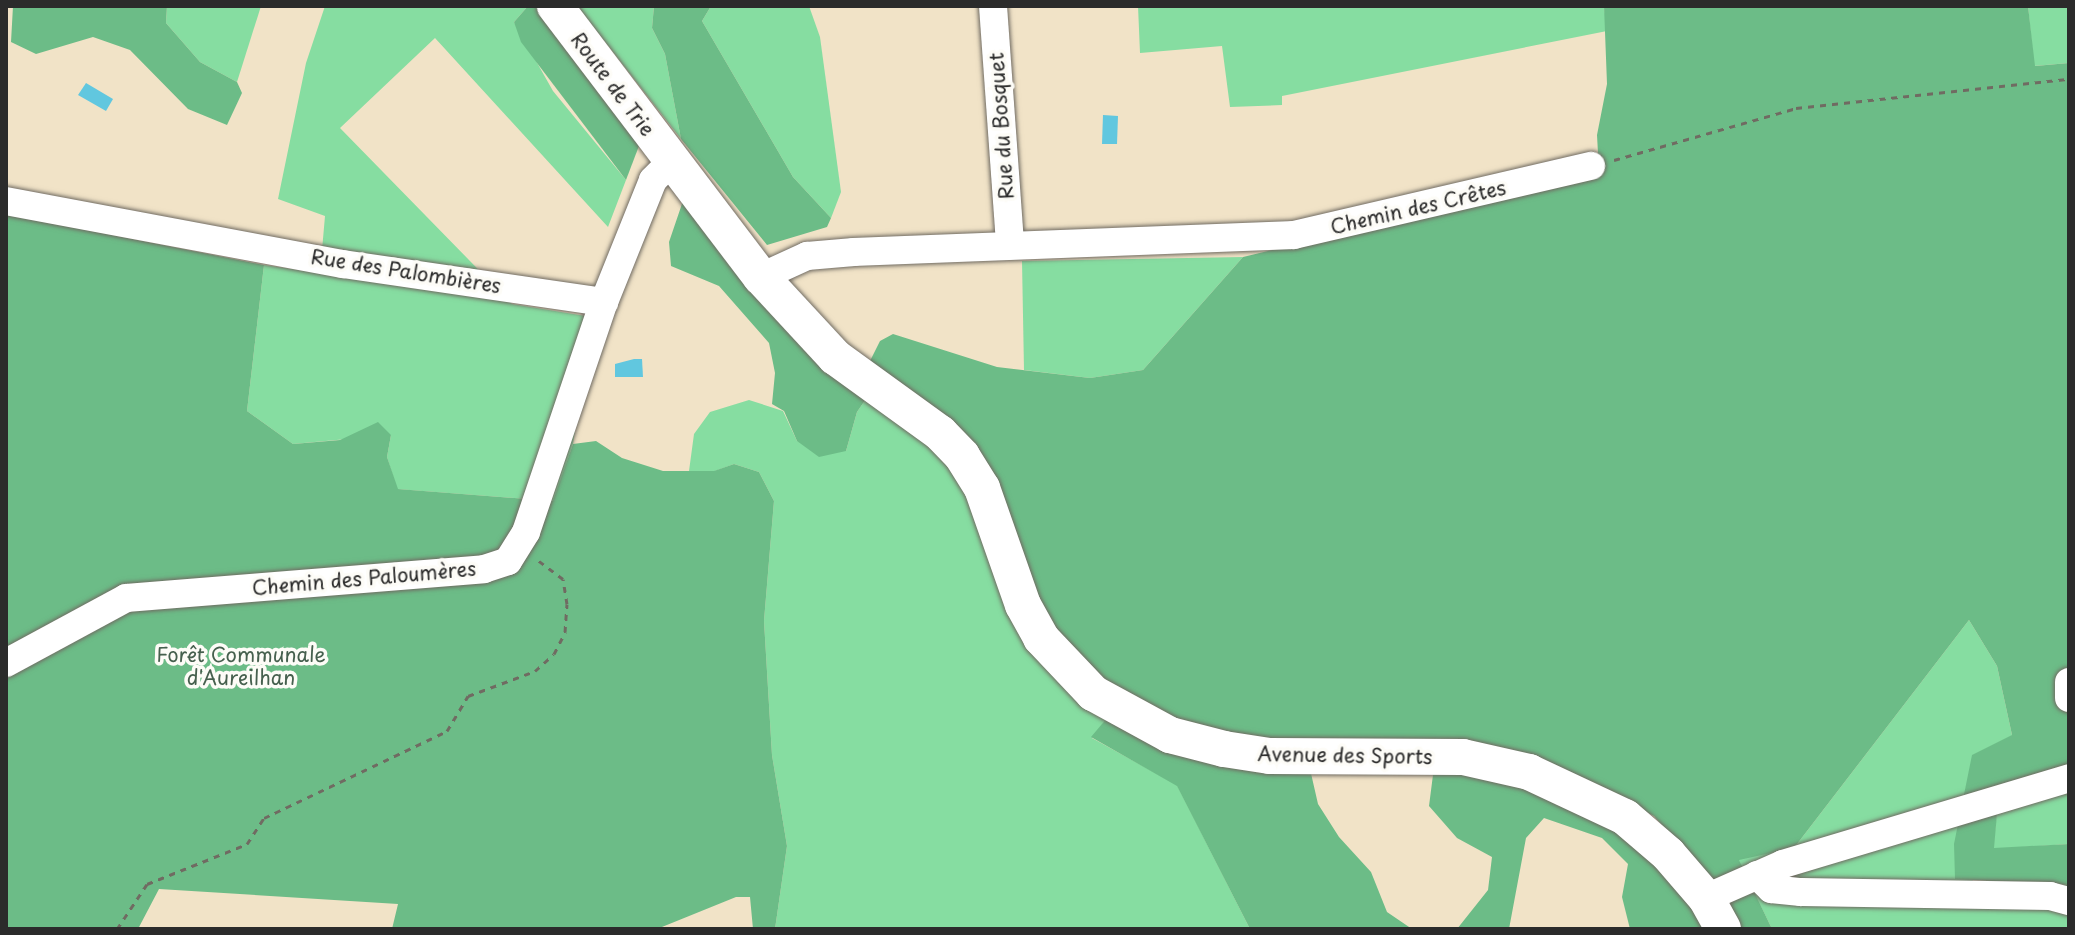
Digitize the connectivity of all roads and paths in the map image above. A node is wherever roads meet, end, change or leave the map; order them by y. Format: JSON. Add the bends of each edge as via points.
{"nodes":[{"id":1,"x":555,"y":6,"type":"edge"},
{"id":2,"x":993,"y":6,"type":"edge"},
{"id":3,"x":2069,"y":79,"type":"edge"},
{"id":4,"x":672,"y":161,"type":"junction"},
{"id":5,"x":1591,"y":166,"type":"joint"},
{"id":6,"x":6,"y":201,"type":"edge"},
{"id":7,"x":1010,"y":245,"type":"junction"},
{"id":8,"x":761,"y":277,"type":"junction"},
{"id":9,"x":604,"y":302,"type":"junction"},
{"id":10,"x":515,"y":551,"type":"junction"},
{"id":11,"x":6,"y":663,"type":"edge"},
{"id":12,"x":2069,"y":682,"type":"edge"},
{"id":13,"x":2069,"y":698,"type":"edge"},
{"id":14,"x":2069,"y":778,"type":"edge"},
{"id":15,"x":1757,"y":875,"type":"junction"},
{"id":16,"x":2069,"y":901,"type":"edge"},
{"id":17,"x":1714,"y":914,"type":"edge"},
{"id":18,"x":117,"y":929,"type":"edge"}],
"edges":[{"from":1,"to":4,"type":"main road","name":"Route de Trie"},
{"from":2,"to":7,"type":"street","name":"Rue du Bosquet"},
{"from":3,"to":5,"type":"path","via":[[1796,108]]},
{"from":4,"to":8,"type":"main road","name":"Route de Trie"},
{"from":4,"to":9,"type":"street","via":[[653,180]]},
{"from":5,"to":7,"type":"street","name":"Chemin des Crêtes","via":[[1294,235]]},
{"from":6,"to":9,"type":"street","name":"Rue des Palombières","via":[[271,246],[343,264]]},
{"from":7,"to":8,"type":"street","name":"Chemin des Crêtes","via":[[807,256]]},
{"from":8,"to":17,"type":"main road","name":"Avenue des Sports","via":[[835,357],[940,433],[962,456],[982,488],[1023,605],[1041,638],[1105,700],[1170,735],[1224,749],[1269,756],[1463,757],[1529,772],[1625,817],[1668,854]]},
{"from":9,"to":10,"type":"street"},
{"from":10,"to":11,"type":"street","name":"Chemin des Paloumères","via":[[508,561],[484,569],[126,598]]},
{"from":10,"to":18,"type":"path","via":[[549,564],[563,579],[565,632],[554,654],[535,671],[468,696],[447,731],[264,818],[247,844],[147,884]]},
{"from":12,"to":13,"type":"street"},
{"from":14,"to":15,"type":"street","via":[[1894,828]]},
{"from":15,"to":16,"type":"street","via":[[1771,889],[1801,892],[2050,896]]},
{"from":15,"to":17,"type":"street"}]}
